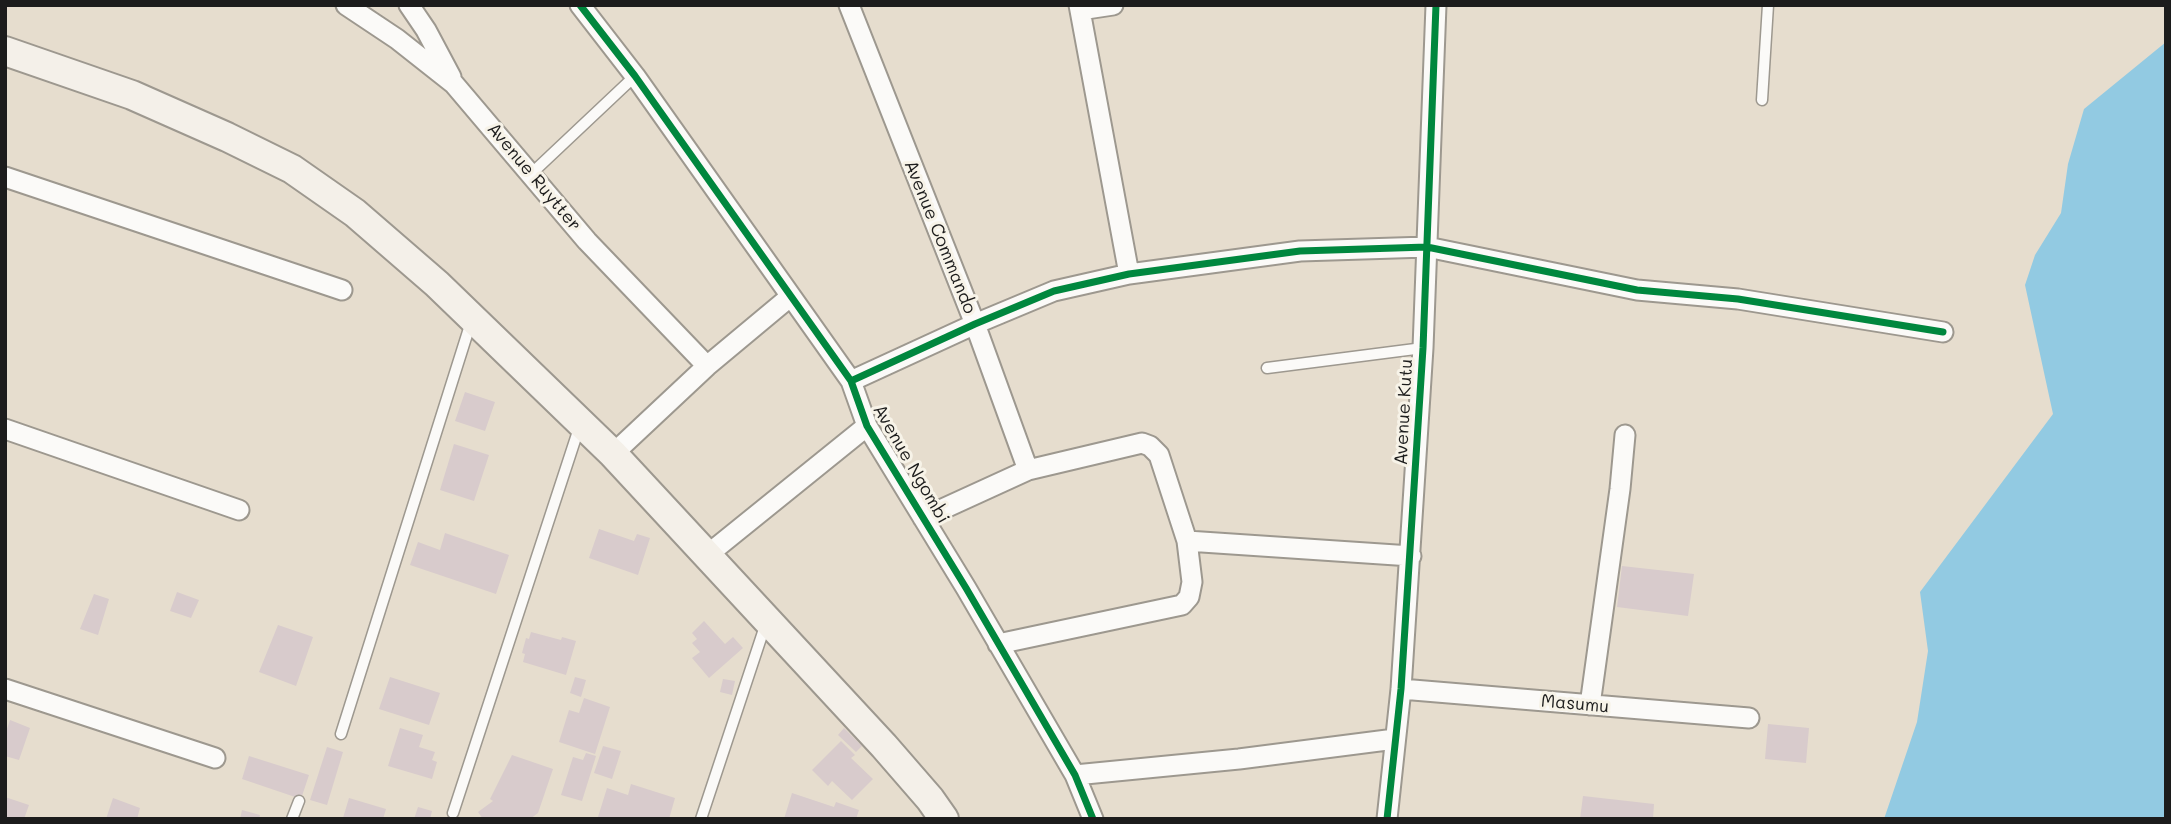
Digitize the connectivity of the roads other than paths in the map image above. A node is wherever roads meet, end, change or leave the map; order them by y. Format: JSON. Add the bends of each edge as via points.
{"nodes":[{"id":1,"x":346,"y":5,"type":"edge"},
{"id":2,"x":409,"y":5,"type":"edge"},
{"id":3,"x":580,"y":5,"type":"edge"},
{"id":4,"x":849,"y":5,"type":"edge"},
{"id":5,"x":1113,"y":5,"type":"edge"},
{"id":6,"x":1436,"y":5,"type":"edge"},
{"id":7,"x":1768,"y":5,"type":"edge"},
{"id":8,"x":1080,"y":8,"type":"edge"},
{"id":9,"x":5,"y":51,"type":"edge"},
{"id":10,"x":635,"y":76,"type":"junction"},
{"id":11,"x":454,"y":84,"type":"junction"},
{"id":12,"x":1762,"y":100,"type":"dead end"},
{"id":13,"x":531,"y":173,"type":"junction"},
{"id":14,"x":5,"y":177,"type":"edge"},
{"id":15,"x":1427,"y":247,"type":"junction"},
{"id":16,"x":1129,"y":274,"type":"junction"},
{"id":17,"x":342,"y":290,"type":"dead end"},
{"id":18,"x":791,"y":296,"type":"junction"},
{"id":19,"x":472,"y":318,"type":"junction"},
{"id":20,"x":975,"y":324,"type":"junction"},
{"id":21,"x":1942,"y":332,"type":"dead end"},
{"id":22,"x":1423,"y":348,"type":"junction"},
{"id":23,"x":707,"y":366,"type":"junction"},
{"id":24,"x":1267,"y":368,"type":"dead end"},
{"id":25,"x":851,"y":381,"type":"junction"},
{"id":26,"x":580,"y":425,"type":"junction"},
{"id":27,"x":867,"y":426,"type":"junction"},
{"id":28,"x":5,"y":429,"type":"edge"},
{"id":29,"x":1625,"y":435,"type":"dead end"},
{"id":30,"x":613,"y":454,"type":"junction"},
{"id":31,"x":1028,"y":470,"type":"junction"},
{"id":32,"x":239,"y":509,"type":"dead end"},
{"id":33,"x":923,"y":518,"type":"junction"},
{"id":34,"x":1187,"y":541,"type":"junction"},
{"id":35,"x":706,"y":556,"type":"junction"},
{"id":36,"x":1411,"y":556,"type":"junction"},
{"id":37,"x":768,"y":619,"type":"junction"},
{"id":38,"x":998,"y":644,"type":"junction"},
{"id":39,"x":5,"y":689,"type":"edge"},
{"id":40,"x":1401,"y":689,"type":"junction"},
{"id":41,"x":1590,"y":705,"type":"junction"},
{"id":42,"x":1749,"y":718,"type":"dead end"},
{"id":43,"x":341,"y":734,"type":"dead end"},
{"id":44,"x":1395,"y":739,"type":"junction"},
{"id":45,"x":215,"y":758,"type":"dead end"},
{"id":46,"x":1074,"y":775,"type":"junction"},
{"id":47,"x":299,"y":801,"type":"dead end"},
{"id":48,"x":453,"y":813,"type":"dead end"},
{"id":49,"x":292,"y":819,"type":"edge"},
{"id":50,"x":701,"y":819,"type":"edge"},
{"id":51,"x":944,"y":819,"type":"edge"},
{"id":52,"x":1093,"y":819,"type":"edge"},
{"id":53,"x":1387,"y":819,"type":"edge"}],
"edges":[{"from":1,"to":11,"type":"street","name":"Avenue Ruytter"},
{"from":2,"to":11,"type":"street"},
{"from":3,"to":10,"type":"street","name":"Avenue Ngombi"},
{"from":4,"to":20,"type":"street","name":"Avenue Commando"},
{"from":5,"to":8,"type":"street"},
{"from":6,"to":15,"type":"street","name":"Avenue Kutu"},
{"from":7,"to":12,"type":"lane"},
{"from":8,"to":16,"type":"street"},
{"from":9,"to":19,"type":"main road","via":[[132,95],[292,169],[355,213]]},
{"from":10,"to":13,"type":"lane"},
{"from":10,"to":18,"type":"street","name":"Avenue Ngombi"},
{"from":11,"to":13,"type":"street","name":"Avenue Ruytter"},
{"from":13,"to":23,"type":"street","name":"Avenue Ruytter","via":[[587,241]]},
{"from":14,"to":17,"type":"street"},
{"from":15,"to":16,"type":"street","via":[[1300,251]]},
{"from":15,"to":21,"type":"street","via":[[1637,290],[1738,299]]},
{"from":15,"to":22,"type":"street","name":"Avenue Kutu"},
{"from":16,"to":20,"type":"street","via":[[1054,291]]},
{"from":18,"to":23,"type":"street"},
{"from":18,"to":25,"type":"street","name":"Avenue Ngombi"},
{"from":19,"to":26,"type":"main road"},
{"from":19,"to":43,"type":"lane"},
{"from":20,"to":25,"type":"street"},
{"from":20,"to":31,"type":"street","name":"Avenue Commando"},
{"from":22,"to":24,"type":"lane"},
{"from":22,"to":36,"type":"street","name":"Avenue Kutu"},
{"from":23,"to":30,"type":"street"},
{"from":25,"to":27,"type":"street","name":"Avenue Ngombi"},
{"from":26,"to":30,"type":"main road"},
{"from":26,"to":48,"type":"lane"},
{"from":27,"to":33,"type":"street","name":"Avenue Ngombi"},
{"from":27,"to":35,"type":"street"},
{"from":28,"to":32,"type":"street"},
{"from":29,"to":41,"type":"street"},
{"from":30,"to":35,"type":"main road"},
{"from":31,"to":33,"type":"street"},
{"from":31,"to":34,"type":"street","via":[[1131,443],[1150,446],[1162,462]]},
{"from":33,"to":38,"type":"street","name":"Avenue Ngombi"},
{"from":34,"to":36,"type":"street"},
{"from":34,"to":38,"type":"street","via":[[1192,582],[1182,605]]},
{"from":35,"to":37,"type":"main road"},
{"from":36,"to":40,"type":"street","name":"Avenue Kutu"},
{"from":37,"to":50,"type":"lane"},
{"from":37,"to":51,"type":"main road"},
{"from":38,"to":46,"type":"street","name":"Avenue Ngombi"},
{"from":39,"to":45,"type":"street"},
{"from":40,"to":41,"type":"street","name":"Masumu"},
{"from":40,"to":44,"type":"street","name":"Avenue Kutu"},
{"from":41,"to":42,"type":"street","name":"Masumu"},
{"from":44,"to":46,"type":"street"},
{"from":44,"to":53,"type":"street","name":"Avenue Kutu"},
{"from":46,"to":52,"type":"street","name":"Avenue Ngombi"},
{"from":47,"to":49,"type":"lane"}]}
